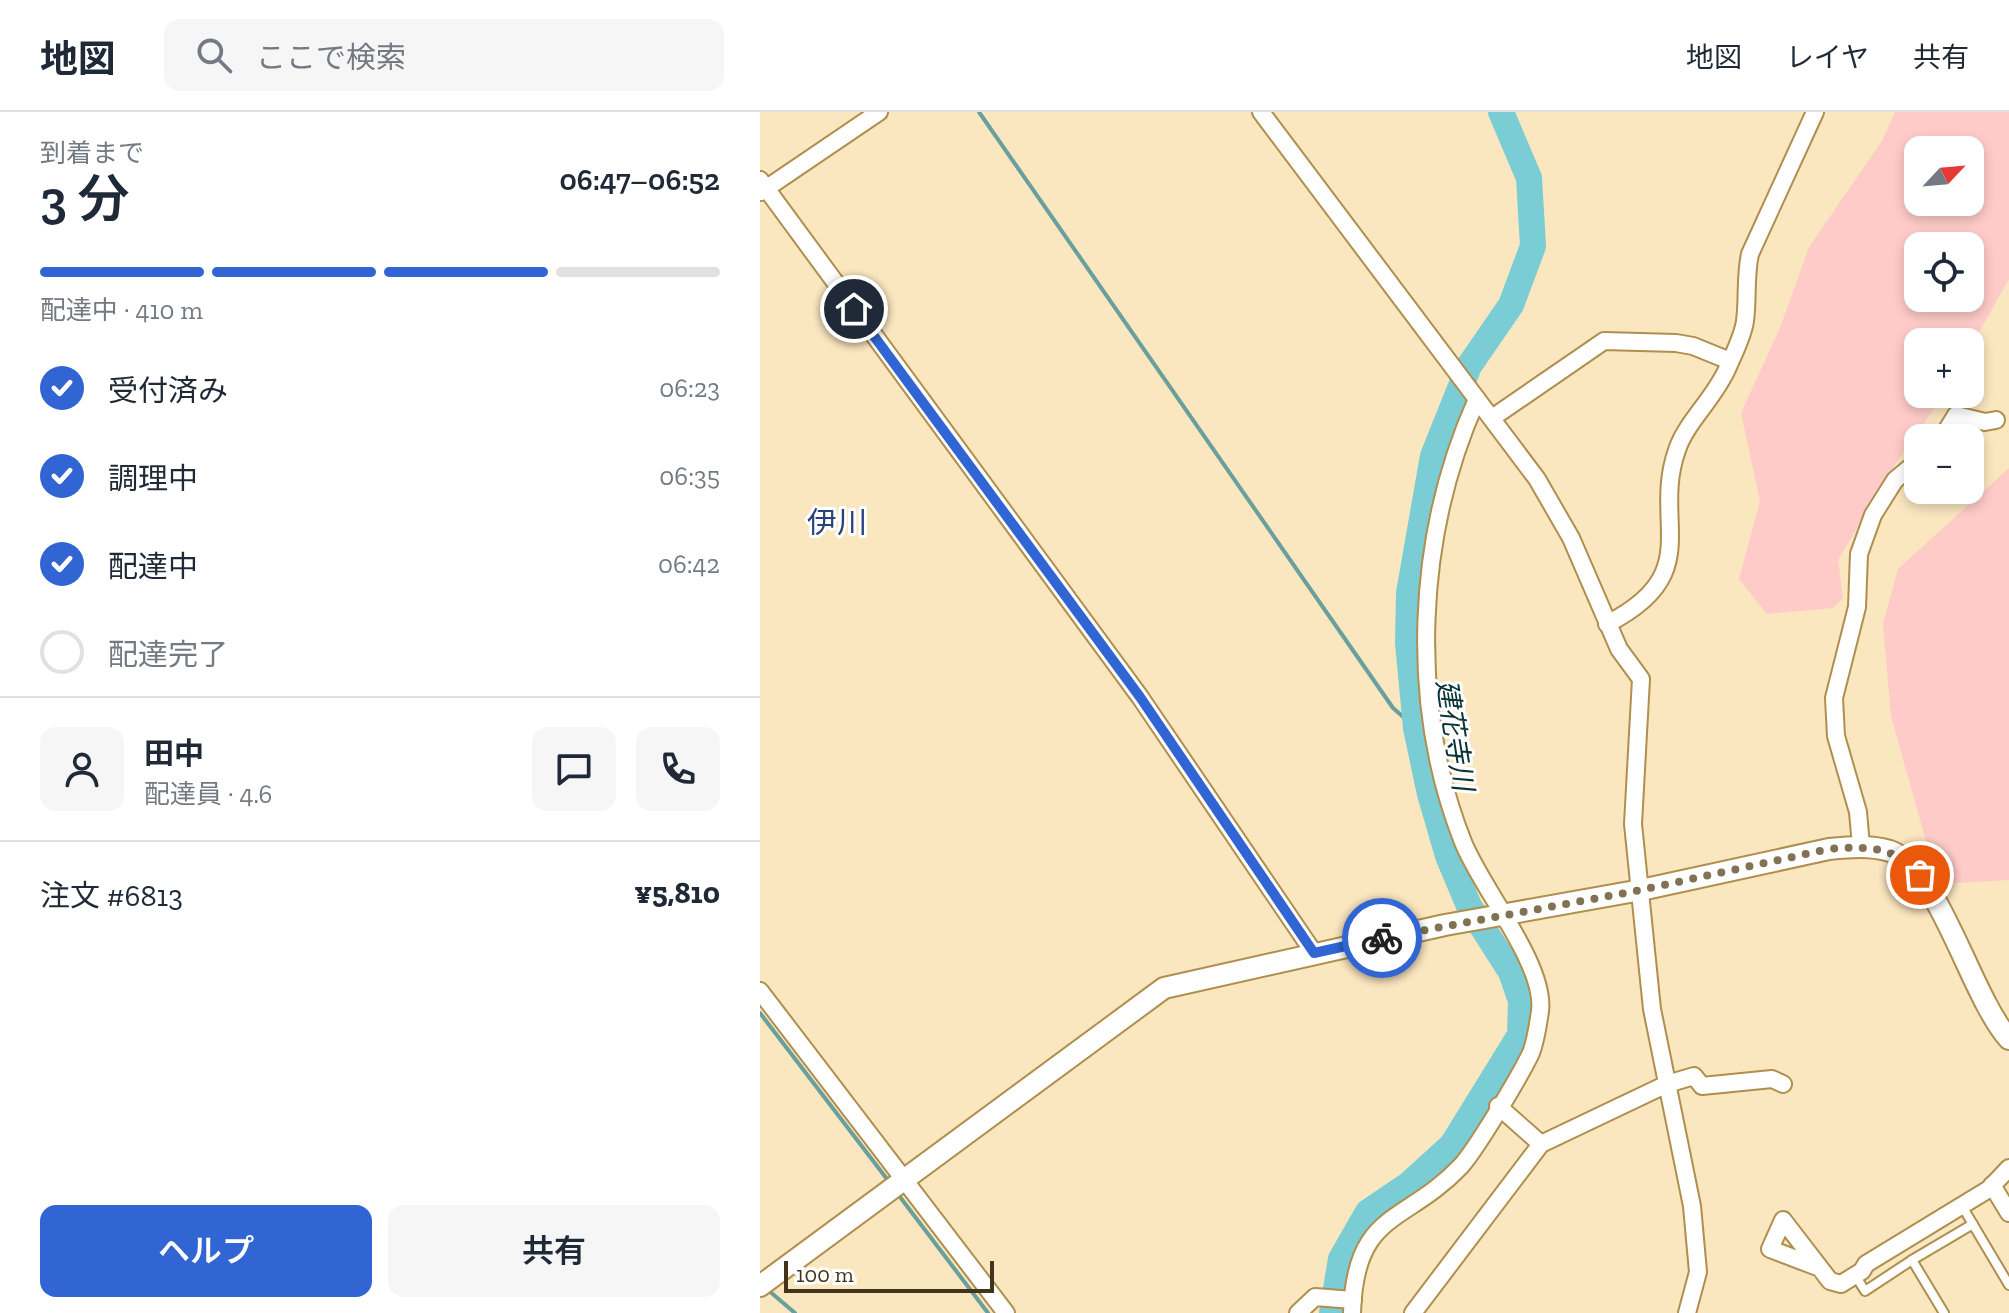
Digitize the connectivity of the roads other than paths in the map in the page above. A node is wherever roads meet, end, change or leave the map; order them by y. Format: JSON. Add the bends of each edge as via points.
{"nodes":[{"id":1,"x":879,"y":112,"type":"edge"},
{"id":2,"x":1261,"y":112,"type":"edge"},
{"id":3,"x":1815,"y":112,"type":"edge"},
{"id":4,"x":762,"y":187,"type":"edge"},
{"id":5,"x":1730,"y":361,"type":"junction"},
{"id":6,"x":1477,"y":399,"type":"junction"},
{"id":7,"x":1492,"y":418,"type":"junction"},
{"id":8,"x":1996,"y":420,"type":"dead end"},
{"id":9,"x":1951,"y":424,"type":"edge"},
{"id":10,"x":1904,"y":474,"type":"edge"},
{"id":11,"x":1607,"y":624,"type":"junction"},
{"id":12,"x":1861,"y":846,"type":"junction"},
{"id":13,"x":1641,"y":890,"type":"junction"},
{"id":14,"x":1499,"y":916,"type":"junction"},
{"id":15,"x":1314,"y":953,"type":"junction"},
{"id":16,"x":760,"y":991,"type":"edge"},
{"id":17,"x":2009,"y":1039,"type":"edge"},
{"id":18,"x":1667,"y":1084,"type":"junction"},
{"id":19,"x":1783,"y":1084,"type":"dead end"},
{"id":20,"x":1498,"y":1106,"type":"junction"},
{"id":21,"x":1541,"y":1144,"type":"junction"},
{"id":22,"x":2009,"y":1168,"type":"edge"},
{"id":23,"x":906,"y":1179,"type":"junction"},
{"id":24,"x":1992,"y":1185,"type":"junction"},
{"id":25,"x":1962,"y":1205,"type":"junction"},
{"id":26,"x":2009,"y":1213,"type":"edge"},
{"id":27,"x":1973,"y":1224,"type":"junction"},
{"id":28,"x":1912,"y":1260,"type":"junction"},
{"id":29,"x":1820,"y":1268,"type":"dead end"},
{"id":30,"x":1855,"y":1275,"type":"junction"},
{"id":31,"x":2009,"y":1285,"type":"edge"},
{"id":32,"x":760,"y":1286,"type":"edge"},
{"id":33,"x":1352,"y":1307,"type":"edge"},
{"id":34,"x":1006,"y":1313,"type":"edge"},
{"id":35,"x":1298,"y":1313,"type":"edge"},
{"id":36,"x":1413,"y":1313,"type":"edge"},
{"id":37,"x":1687,"y":1313,"type":"edge"},
{"id":38,"x":1944,"y":1313,"type":"edge"}],
"edges":[{"from":1,"to":4,"type":"street"},
{"from":2,"to":6,"type":"street"},
{"from":3,"to":5,"type":"street","via":[[1750,254],[1745,323]]},
{"from":4,"to":15,"type":"street","via":[[1140,697]]},
{"from":5,"to":7,"type":"street","via":[[1676,343],[1604,341]]},
{"from":5,"to":11,"type":"street","via":[[1714,397],[1676,451],[1670,486],[1672,549],[1665,570],[1637,604]]},
{"from":6,"to":7,"type":"street"},
{"from":6,"to":14,"type":"street","via":[[1441,503],[1430,568],[1427,637],[1433,723],[1444,781],[1463,843]]},
{"from":7,"to":11,"type":"street","via":[[1537,479],[1571,538]]},
{"from":8,"to":9,"type":"street","via":[[1956,415]]},
{"from":10,"to":12,"type":"street","via":[[1885,492],[1859,554],[1857,607],[1834,698],[1836,736],[1858,812]]},
{"from":11,"to":13,"type":"street","via":[[1641,679],[1633,824]]},
{"from":12,"to":13,"type":"street"},
{"from":12,"to":17,"type":"street","via":[[1891,852],[1920,875],[1992,1020]]},
{"from":13,"to":14,"type":"street"},
{"from":13,"to":18,"type":"street","via":[[1652,1009]]},
{"from":14,"to":15,"type":"street"},
{"from":14,"to":20,"type":"street","via":[[1536,979],[1541,1007],[1530,1053]]},
{"from":15,"to":23,"type":"street","via":[[1164,988]]},
{"from":16,"to":23,"type":"street"},
{"from":18,"to":19,"type":"street","via":[[1694,1076],[1702,1086],[1772,1079]]},
{"from":18,"to":21,"type":"street"},
{"from":18,"to":37,"type":"street","via":[[1692,1206],[1698,1272]]},
{"from":20,"to":21,"type":"street"},
{"from":20,"to":33,"type":"street","via":[[1463,1164],[1379,1228],[1360,1263]]},
{"from":21,"to":36,"type":"street"},
{"from":22,"to":24,"type":"street"},
{"from":23,"to":32,"type":"street"},
{"from":23,"to":34,"type":"street"},
{"from":24,"to":25,"type":"street"},
{"from":24,"to":26,"type":"street"},
{"from":25,"to":27,"type":"lane"},
{"from":25,"to":30,"type":"street"},
{"from":27,"to":28,"type":"lane"},
{"from":27,"to":31,"type":"lane"},
{"from":28,"to":30,"type":"lane","via":[[1865,1291]]},
{"from":28,"to":38,"type":"lane"},
{"from":29,"to":30,"type":"street","via":[[1830,1281],[1841,1284]]},
{"from":33,"to":35,"type":"street","via":[[1315,1297]]}]}
